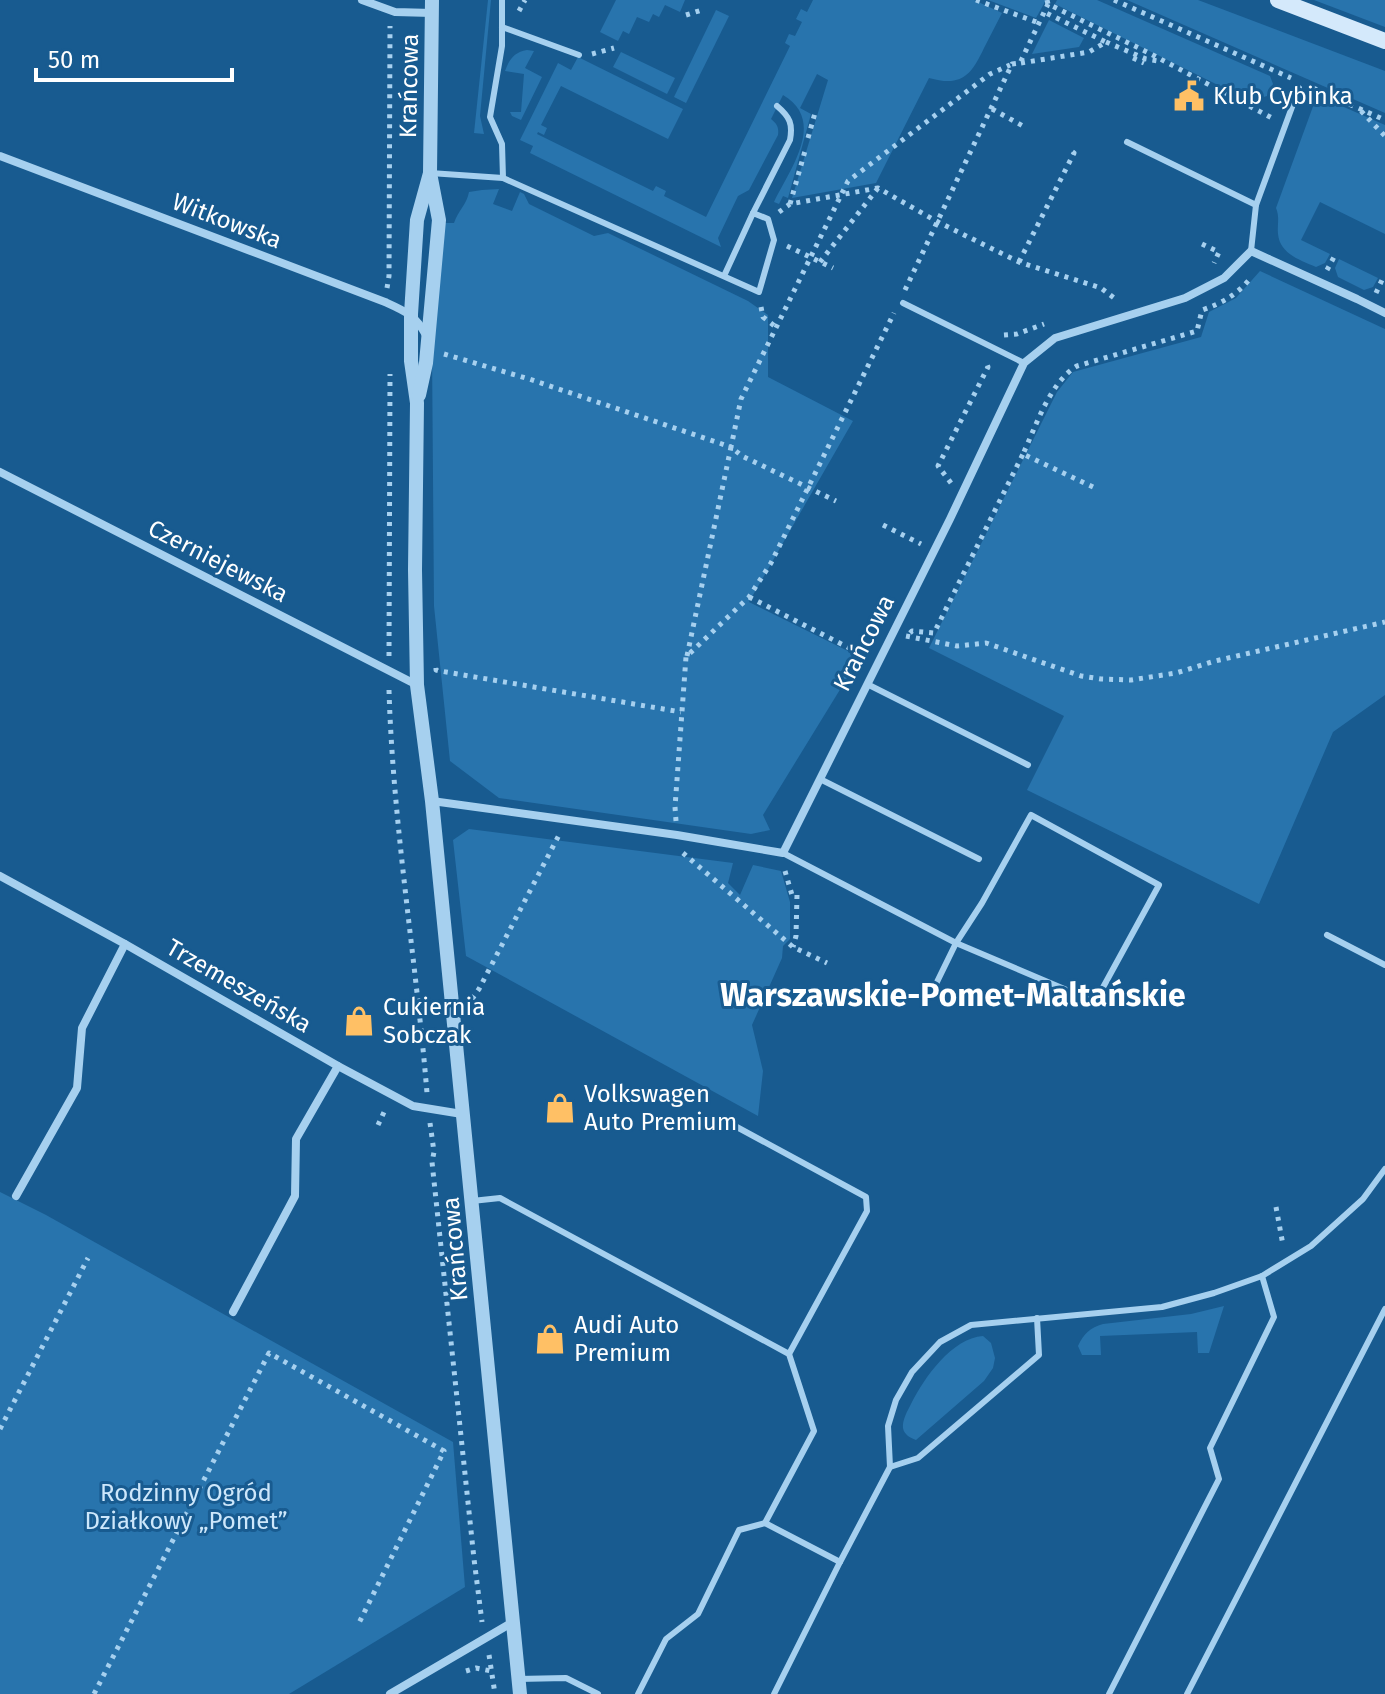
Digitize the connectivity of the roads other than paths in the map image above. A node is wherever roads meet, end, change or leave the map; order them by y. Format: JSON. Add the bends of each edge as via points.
{"nodes":[{"id":1,"x":362,"y":0,"type":"edge"},
{"id":2,"x":502,"y":0,"type":"edge"},
{"id":3,"x":1278,"y":0,"type":"edge"},
{"id":4,"x":432,"y":6,"type":"edge"},
{"id":5,"x":502,"y":27,"type":"junction"},
{"id":6,"x":1385,"y":41,"type":"edge"},
{"id":7,"x":579,"y":55,"type":"dead end"},
{"id":8,"x":1299,"y":88,"type":"dead end"},
{"id":9,"x":777,"y":106,"type":"dead end"},
{"id":10,"x":1127,"y":142,"type":"dead end"},
{"id":11,"x":0,"y":156,"type":"edge"},
{"id":12,"x":430,"y":173,"type":"junction"},
{"id":13,"x":503,"y":178,"type":"junction"},
{"id":14,"x":1256,"y":205,"type":"junction"},
{"id":15,"x":753,"y":213,"type":"junction"},
{"id":16,"x":1251,"y":251,"type":"junction"},
{"id":17,"x":724,"y":276,"type":"junction"},
{"id":18,"x":903,"y":303,"type":"dead end"},
{"id":19,"x":1385,"y":313,"type":"edge"},
{"id":20,"x":411,"y":314,"type":"junction"},
{"id":21,"x":430,"y":345,"type":"junction"},
{"id":22,"x":1024,"y":363,"type":"junction"},
{"id":23,"x":417,"y":403,"type":"junction"},
{"id":24,"x":0,"y":472,"type":"edge"},
{"id":25,"x":867,"y":684,"type":"junction"},
{"id":26,"x":417,"y":685,"type":"junction"},
{"id":27,"x":1028,"y":765,"type":"dead end"},
{"id":28,"x":820,"y":779,"type":"junction"},
{"id":29,"x":432,"y":801,"type":"junction"},
{"id":30,"x":783,"y":853,"type":"junction"},
{"id":31,"x":979,"y":859,"type":"dead end"},
{"id":32,"x":0,"y":876,"type":"edge"},
{"id":33,"x":1327,"y":935,"type":"dead end"},
{"id":34,"x":956,"y":943,"type":"junction"},
{"id":35,"x":125,"y":944,"type":"junction"},
{"id":36,"x":1385,"y":965,"type":"edge"},
{"id":37,"x":935,"y":986,"type":"dead end"},
{"id":38,"x":338,"y":1066,"type":"junction"},
{"id":39,"x":462,"y":1114,"type":"junction"},
{"id":40,"x":722,"y":1119,"type":"dead end"},
{"id":41,"x":1385,"y":1169,"type":"edge"},
{"id":42,"x":16,"y":1196,"type":"dead end"},
{"id":43,"x":472,"y":1201,"type":"junction"},
{"id":44,"x":1262,"y":1276,"type":"junction"},
{"id":45,"x":1385,"y":1309,"type":"edge"},
{"id":46,"x":233,"y":1312,"type":"dead end"},
{"id":47,"x":1037,"y":1318,"type":"junction"},
{"id":48,"x":789,"y":1354,"type":"junction"},
{"id":49,"x":890,"y":1467,"type":"junction"},
{"id":50,"x":765,"y":1523,"type":"junction"},
{"id":51,"x":840,"y":1562,"type":"junction"},
{"id":52,"x":513,"y":1622,"type":"junction"},
{"id":53,"x":519,"y":1687,"type":"edge"},
{"id":54,"x":390,"y":1694,"type":"edge"},
{"id":55,"x":598,"y":1694,"type":"edge"},
{"id":56,"x":638,"y":1694,"type":"edge"},
{"id":57,"x":774,"y":1694,"type":"edge"},
{"id":58,"x":1109,"y":1694,"type":"edge"},
{"id":59,"x":1187,"y":1694,"type":"edge"}],
"edges":[{"from":1,"to":4,"type":"street","via":[[395,12]]},
{"from":2,"to":5,"type":"lane"},
{"from":3,"to":6,"type":"main road"},
{"from":4,"to":12,"type":"street","name":"Krańcowa"},
{"from":5,"to":7,"type":"lane"},
{"from":5,"to":13,"type":"lane","via":[[490,117],[502,144]]},
{"from":8,"to":14,"type":"lane"},
{"from":9,"to":15,"type":"lane","via":[[788,115],[790,140]]},
{"from":10,"to":14,"type":"lane"},
{"from":11,"to":20,"type":"street","name":"Witkowska"},
{"from":12,"to":13,"type":"lane"},
{"from":12,"to":20,"type":"street","name":"Krańcowa","via":[[417,220]]},
{"from":12,"to":21,"type":"street","name":"Krańcowa","via":[[439,220]]},
{"from":13,"to":17,"type":"lane"},
{"from":14,"to":16,"type":"lane"},
{"from":15,"to":17,"type":"lane"},
{"from":15,"to":17,"type":"lane","via":[[768,219],[774,240],[759,292]]},
{"from":16,"to":19,"type":"street"},
{"from":16,"to":22,"type":"street","name":"Krańcowa","via":[[1224,278],[1185,298],[1055,338]]},
{"from":18,"to":22,"type":"lane"},
{"from":20,"to":21,"type":"street"},
{"from":20,"to":23,"type":"street","name":"Krańcowa"},
{"from":21,"to":23,"type":"street","name":"Krańcowa"},
{"from":22,"to":25,"type":"street","name":"Krańcowa"},
{"from":23,"to":26,"type":"street","name":"Krańcowa"},
{"from":24,"to":26,"type":"street","name":"Czerniejewska"},
{"from":25,"to":27,"type":"lane"},
{"from":25,"to":28,"type":"street","name":"Krańcowa"},
{"from":26,"to":29,"type":"street","name":"Krańcowa"},
{"from":28,"to":30,"type":"street","name":"Krańcowa"},
{"from":28,"to":31,"type":"lane"},
{"from":29,"to":30,"type":"street"},
{"from":29,"to":39,"type":"street","name":"Krańcowa"},
{"from":30,"to":34,"type":"lane"},
{"from":32,"to":35,"type":"street","name":"Trzemeszeńska"},
{"from":33,"to":36,"type":"lane"},
{"from":34,"to":34,"type":"lane","via":[[1031,815],[1159,885],[1095,1002]]},
{"from":34,"to":37,"type":"lane"},
{"from":35,"to":38,"type":"street","name":"Trzemeszeńska"},
{"from":35,"to":42,"type":"street","via":[[82,1028],[77,1088]]},
{"from":38,"to":39,"type":"street","name":"Trzemeszeńska","via":[[413,1106]]},
{"from":38,"to":46,"type":"street","via":[[296,1139],[295,1196]]},
{"from":39,"to":43,"type":"street","name":"Krańcowa"},
{"from":40,"to":48,"type":"lane","via":[[866,1197],[867,1211]]},
{"from":41,"to":44,"type":"lane","via":[[1363,1199],[1311,1246]]},
{"from":43,"to":48,"type":"lane","via":[[500,1198]]},
{"from":43,"to":52,"type":"street","name":"Krańcowa"},
{"from":44,"to":47,"type":"lane","via":[[1162,1307]]},
{"from":44,"to":58,"type":"lane","via":[[1274,1317],[1210,1448],[1219,1479]]},
{"from":45,"to":59,"type":"lane"},
{"from":47,"to":49,"type":"lane","via":[[1039,1355],[918,1458]]},
{"from":47,"to":49,"type":"lane","via":[[971,1325],[940,1342],[912,1372],[896,1400],[888,1426]]},
{"from":48,"to":50,"type":"lane","via":[[814,1431]]},
{"from":49,"to":51,"type":"lane"},
{"from":50,"to":51,"type":"lane"},
{"from":50,"to":56,"type":"lane","via":[[739,1530],[698,1614],[666,1639]]},
{"from":51,"to":57,"type":"lane"},
{"from":52,"to":53,"type":"street","name":"Krańcowa"},
{"from":52,"to":54,"type":"street"},
{"from":53,"to":55,"type":"lane","via":[[566,1678]]}]}
